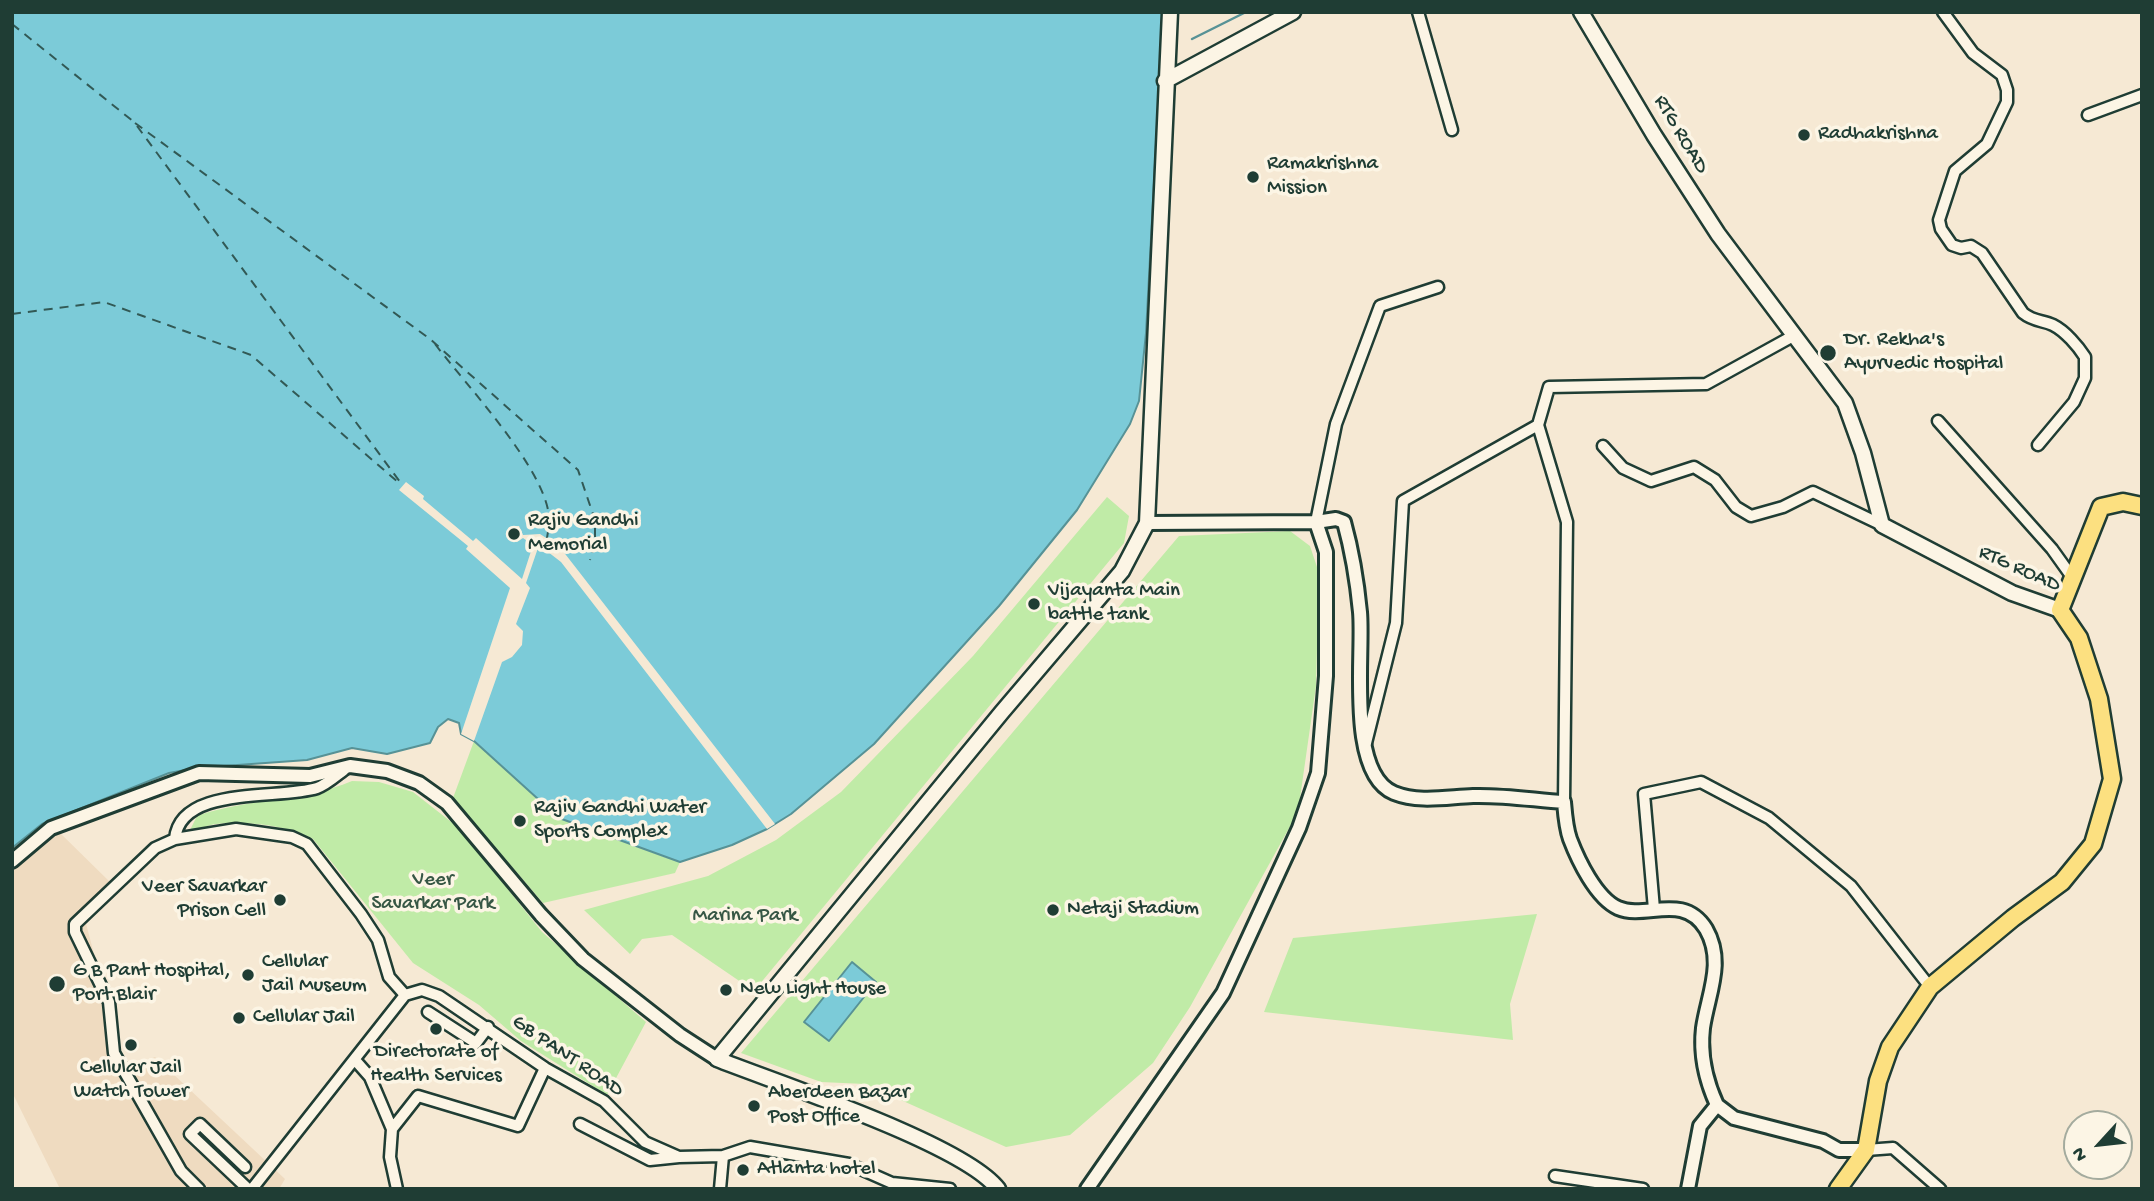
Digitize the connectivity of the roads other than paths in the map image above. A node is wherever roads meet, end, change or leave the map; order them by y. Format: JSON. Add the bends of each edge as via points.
{"nodes":[{"id":1,"x":1170,"y":12,"type":"edge"},
{"id":2,"x":1293,"y":12,"type":"edge"},
{"id":3,"x":1418,"y":12,"type":"edge"},
{"id":4,"x":1581,"y":12,"type":"edge"},
{"id":5,"x":1942,"y":12,"type":"edge"},
{"id":6,"x":1166,"y":81,"type":"junction"},
{"id":7,"x":2142,"y":95,"type":"edge"},
{"id":8,"x":2088,"y":115,"type":"dead end"},
{"id":9,"x":1452,"y":130,"type":"dead end"},
{"id":10,"x":1438,"y":287,"type":"dead end"},
{"id":11,"x":1793,"y":336,"type":"junction"},
{"id":12,"x":1938,"y":421,"type":"dead end"},
{"id":13,"x":1538,"y":425,"type":"junction"},
{"id":14,"x":2038,"y":445,"type":"dead end"},
{"id":15,"x":1603,"y":446,"type":"dead end"},
{"id":16,"x":2142,"y":506,"type":"edge"},
{"id":17,"x":1316,"y":522,"type":"junction"},
{"id":18,"x":1147,"y":523,"type":"junction"},
{"id":19,"x":1882,"y":525,"type":"junction"},
{"id":20,"x":2072,"y":577,"type":"junction"},
{"id":21,"x":2060,"y":610,"type":"junction"},
{"id":22,"x":1365,"y":750,"type":"junction"},
{"id":23,"x":350,"y":766,"type":"junction"},
{"id":24,"x":1564,"y":802,"type":"junction"},
{"id":25,"x":175,"y":839,"type":"junction"},
{"id":26,"x":12,"y":861,"type":"edge"},
{"id":27,"x":1654,"y":909,"type":"junction"},
{"id":28,"x":1930,"y":987,"type":"junction"},
{"id":29,"x":405,"y":995,"type":"junction"},
{"id":30,"x":428,"y":1012,"type":"dead end"},
{"id":31,"x":488,"y":1027,"type":"junction"},
{"id":32,"x":717,"y":1059,"type":"junction"},
{"id":33,"x":355,"y":1060,"type":"junction"},
{"id":34,"x":545,"y":1068,"type":"junction"},
{"id":35,"x":1717,"y":1105,"type":"junction"},
{"id":36,"x":580,"y":1124,"type":"dead end"},
{"id":37,"x":392,"y":1129,"type":"junction"},
{"id":38,"x":1866,"y":1150,"type":"junction"},
{"id":39,"x":679,"y":1157,"type":"junction"},
{"id":40,"x":723,"y":1157,"type":"junction"},
{"id":41,"x":245,"y":1167,"type":"dead end"},
{"id":42,"x":1555,"y":1175,"type":"dead end"},
{"id":43,"x":1091,"y":1187,"type":"edge"},
{"id":44,"x":199,"y":1189,"type":"edge"},
{"id":45,"x":250,"y":1189,"type":"edge"},
{"id":46,"x":397,"y":1189,"type":"edge"},
{"id":47,"x":720,"y":1189,"type":"edge"},
{"id":48,"x":950,"y":1189,"type":"edge"},
{"id":49,"x":998,"y":1189,"type":"edge"},
{"id":50,"x":1643,"y":1189,"type":"edge"},
{"id":51,"x":1688,"y":1189,"type":"edge"},
{"id":52,"x":1838,"y":1189,"type":"edge"},
{"id":53,"x":1940,"y":1189,"type":"edge"}],
"edges":[{"from":1,"to":6,"type":"main road"},
{"from":2,"to":6,"type":"main road"},
{"from":3,"to":9,"type":"street"},
{"from":4,"to":11,"type":"main road","name":"RTG ROAD","via":[[1718,234]]},
{"from":5,"to":14,"type":"street","via":[[1973,53],[2002,75],[2007,102],[1987,144],[1955,171],[1939,220],[1941,229],[1952,245],[1971,246],[1982,253],[2023,313],[2059,328],[2085,357],[2085,378],[2074,402]]},
{"from":6,"to":18,"type":"main road"},
{"from":7,"to":8,"type":"street"},
{"from":10,"to":17,"type":"street","via":[[1380,306],[1336,424]]},
{"from":11,"to":13,"type":"street","via":[[1706,384],[1549,387]]},
{"from":11,"to":19,"type":"main road","name":"RTG ROAD","via":[[1845,403]]},
{"from":12,"to":20,"type":"street"},
{"from":13,"to":22,"type":"street","via":[[1403,501],[1396,623]]},
{"from":13,"to":24,"type":"street","via":[[1567,522]]},
{"from":15,"to":19,"type":"street","via":[[1622,468],[1651,481],[1694,467],[1715,480],[1737,507],[1751,516],[1813,492]]},
{"from":16,"to":20,"type":"main road","via":[[2123,502],[2101,507]]},
{"from":17,"to":18,"type":"street"},
{"from":17,"to":22,"type":"street","via":[[1344,522],[1350,546],[1360,614]]},
{"from":17,"to":43,"type":"street","via":[[1326,552],[1326,676],[1318,773],[1299,828],[1223,993]]},
{"from":18,"to":32,"type":"main road","via":[[1122,571]]},
{"from":19,"to":21,"type":"main road","name":"RTG ROAD","via":[[2011,593]]},
{"from":20,"to":21,"type":"main road"},
{"from":21,"to":28,"type":"main road","name":"RTG ROAD","via":[[2079,638],[2099,699],[2112,779],[2093,844],[2062,882]]},
{"from":22,"to":24,"type":"street","via":[[1378,783],[1407,796]]},
{"from":23,"to":25,"type":"street","via":[[320,788],[208,802],[187,815],[176,829]]},
{"from":23,"to":26,"type":"street","via":[[310,775],[198,774],[51,828]]},
{"from":23,"to":32,"type":"street","via":[[387,771],[419,783],[447,803],[583,959]]},
{"from":24,"to":27,"type":"street","via":[[1569,837],[1605,899],[1620,909]]},
{"from":25,"to":29,"type":"street","via":[[236,829],[292,837],[307,844],[378,940],[389,977]]},
{"from":25,"to":44,"type":"street","via":[[155,848],[75,924],[75,932],[109,1002],[114,1052],[181,1171]]},
{"from":27,"to":28,"type":"street","via":[[1644,794],[1701,782],[1769,818],[1851,886]]},
{"from":27,"to":35,"type":"street","via":[[1672,907],[1689,915],[1704,926],[1714,946],[1716,970],[1703,1029],[1708,1086]]},
{"from":28,"to":38,"type":"main road","name":"RTG ROAD","via":[[1891,1047],[1878,1081]]},
{"from":29,"to":31,"type":"street","name":"GB PANT ROAD","via":[[422,990],[439,996]]},
{"from":29,"to":33,"type":"street"},
{"from":30,"to":31,"type":"street","via":[[476,1043]]},
{"from":31,"to":34,"type":"street","name":"GB PANT ROAD"},
{"from":32,"to":49,"type":"main road","via":[[907,1134],[964,1162]]},
{"from":33,"to":37,"type":"street","via":[[370,1077]]},
{"from":33,"to":45,"type":"street"},
{"from":34,"to":37,"type":"street","via":[[518,1126],[418,1096]]},
{"from":34,"to":39,"type":"street","name":"GB PANT ROAD","via":[[604,1101],[645,1142]]},
{"from":35,"to":38,"type":"street","via":[[1734,1118],[1823,1140],[1839,1150]]},
{"from":35,"to":51,"type":"street","via":[[1700,1126]]},
{"from":36,"to":39,"type":"street","via":[[650,1160]]},
{"from":37,"to":46,"type":"street","via":[[390,1157]]},
{"from":38,"to":52,"type":"main road","name":"RTG ROAD"},
{"from":38,"to":53,"type":"street","via":[[1893,1148]]},
{"from":39,"to":40,"type":"street","name":"GB PANT ROAD"},
{"from":40,"to":47,"type":"street"},
{"from":40,"to":48,"type":"street","name":"GB PANT ROAD","via":[[750,1147],[849,1164],[892,1183]]},
{"from":41,"to":45,"type":"street","via":[[200,1124],[190,1134]]},
{"from":42,"to":50,"type":"street"}]}
